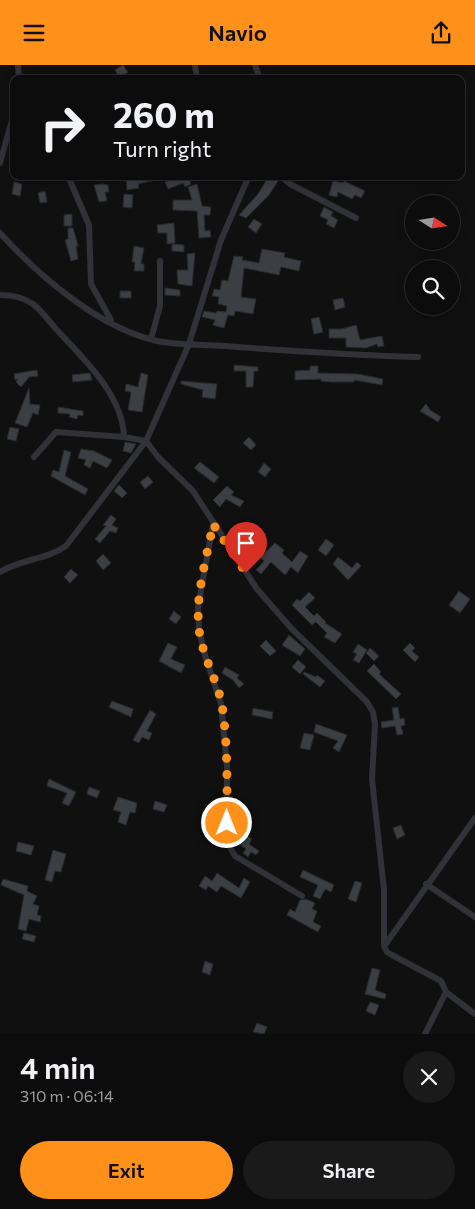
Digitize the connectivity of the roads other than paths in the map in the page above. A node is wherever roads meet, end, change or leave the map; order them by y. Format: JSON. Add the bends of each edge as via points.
{"nodes":[{"id":1,"x":10,"y":131,"type":"edge"},
{"id":2,"x":0,"y":163,"type":"edge"},
{"id":3,"x":70,"y":180,"type":"edge"},
{"id":4,"x":247,"y":180,"type":"edge"},
{"id":5,"x":286,"y":180,"type":"edge"},
{"id":6,"x":356,"y":218,"type":"dead end"},
{"id":7,"x":0,"y":233,"type":"edge"},
{"id":8,"x":160,"y":261,"type":"dead end"},
{"id":9,"x":0,"y":295,"type":"edge"},
{"id":10,"x":112,"y":322,"type":"junction"},
{"id":11,"x":151,"y":339,"type":"junction"},
{"id":12,"x":189,"y":344,"type":"junction"},
{"id":13,"x":418,"y":357,"type":"dead end"},
{"id":14,"x":124,"y":437,"type":"junction"},
{"id":15,"x":146,"y":441,"type":"junction"},
{"id":16,"x":34,"y":457,"type":"dead end"},
{"id":17,"x":213,"y":524,"type":"junction"},
{"id":18,"x":0,"y":572,"type":"edge"},
{"id":19,"x":475,"y":818,"type":"edge"},
{"id":20,"x":426,"y":884,"type":"junction"},
{"id":21,"x":302,"y":896,"type":"dead end"},
{"id":22,"x":475,"y":917,"type":"edge"},
{"id":23,"x":384,"y":946,"type":"junction"},
{"id":24,"x":446,"y":992,"type":"junction"},
{"id":25,"x":475,"y":1013,"type":"edge"},
{"id":26,"x":425,"y":1034,"type":"edge"}],
"edges":[{"from":1,"to":2,"type":"street"},
{"from":3,"to":10,"type":"street","via":[[88,225],[91,284]]},
{"from":4,"to":12,"type":"street","via":[[221,240]]},
{"from":5,"to":6,"type":"street"},
{"from":7,"to":10,"type":"street","via":[[22,257],[76,302]]},
{"from":8,"to":11,"type":"street","via":[[160,307]]},
{"from":9,"to":14,"type":"street","via":[[24,298],[34,305],[73,347],[102,382],[123,423]]},
{"from":10,"to":11,"type":"street"},
{"from":11,"to":12,"type":"street"},
{"from":12,"to":13,"type":"street"},
{"from":12,"to":15,"type":"street"},
{"from":14,"to":15,"type":"street"},
{"from":14,"to":16,"type":"street","via":[[56,432]]},
{"from":15,"to":17,"type":"street","via":[[193,491]]},
{"from":15,"to":18,"type":"street","via":[[66,546],[48,556],[11,565]]},
{"from":17,"to":21,"type":"street","via":[[198,607],[203,649],[221,704],[227,766],[227,842],[235,856]]},
{"from":17,"to":23,"type":"street","via":[[257,589],[291,628],[353,686],[373,712],[372,779],[384,890]]},
{"from":19,"to":20,"type":"street"},
{"from":20,"to":22,"type":"street"},
{"from":20,"to":23,"type":"street"},
{"from":23,"to":24,"type":"street","via":[[392,955],[441,981]]},
{"from":24,"to":25,"type":"street"},
{"from":24,"to":26,"type":"street"}]}
